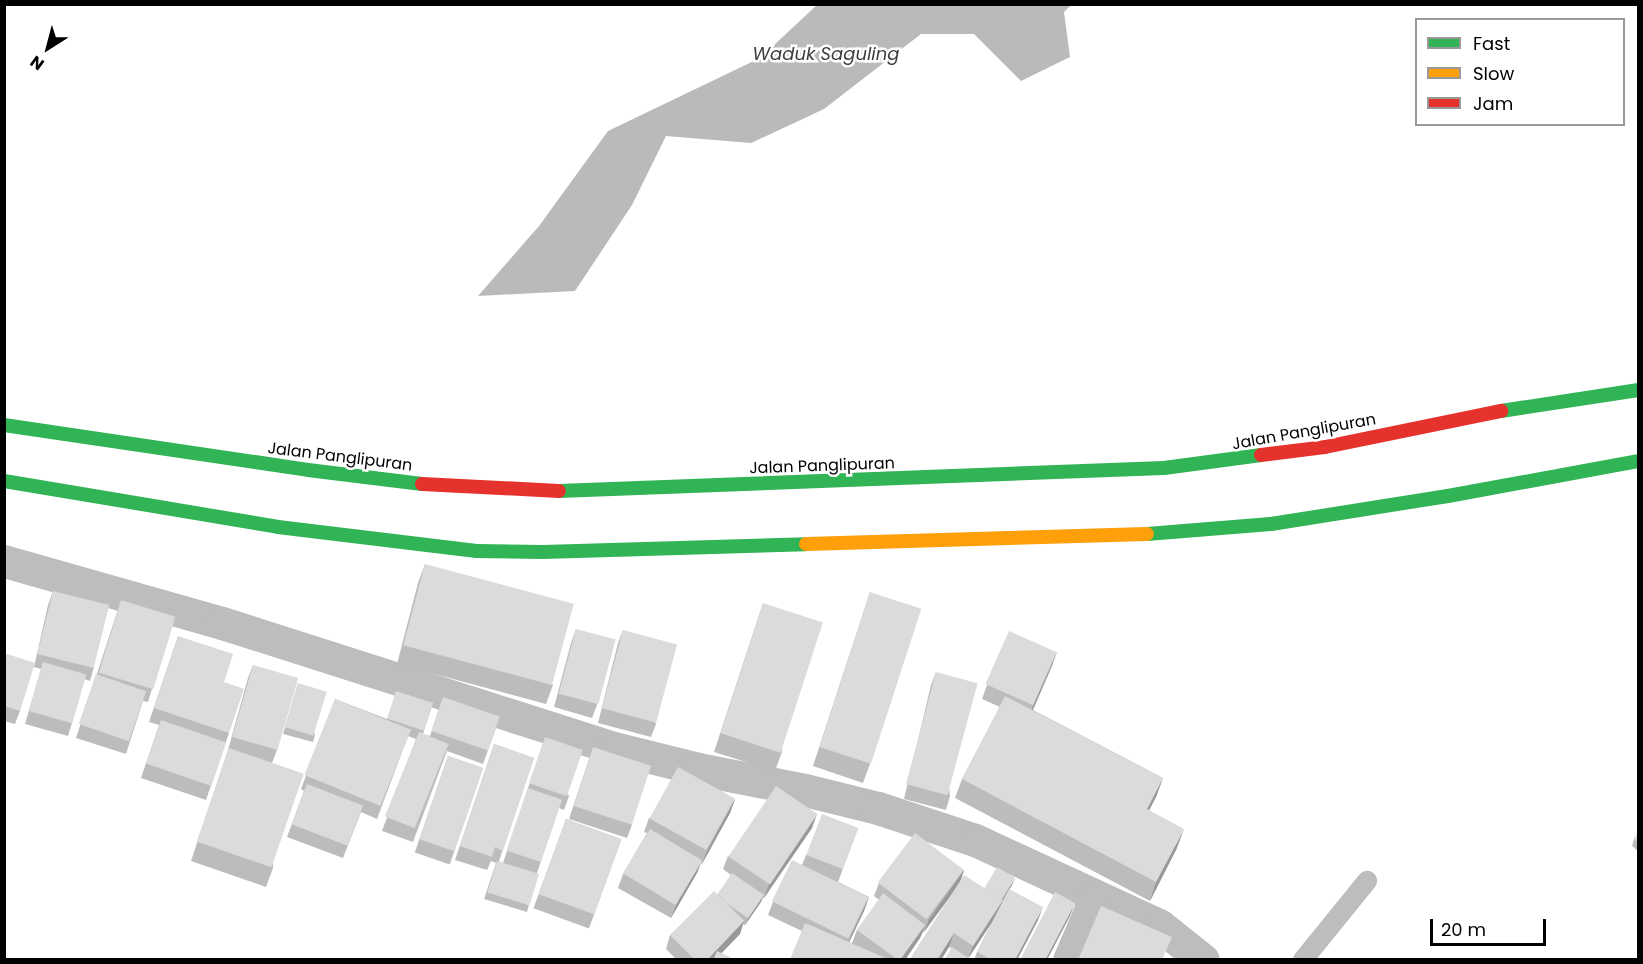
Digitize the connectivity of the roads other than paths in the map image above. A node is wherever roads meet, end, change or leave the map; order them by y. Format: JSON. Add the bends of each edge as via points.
{"nodes":[{"id":1,"x":1638,"y":390,"type":"edge"},
{"id":2,"x":4,"y":425,"type":"edge"},
{"id":3,"x":1638,"y":461,"type":"edge"},
{"id":4,"x":4,"y":481,"type":"edge"},
{"id":5,"x":4,"y":561,"type":"edge"},
{"id":6,"x":1367,"y":881,"type":"dead end"},
{"id":7,"x":1096,"y":897,"type":"junction"},
{"id":8,"x":1069,"y":960,"type":"edge"},
{"id":9,"x":1203,"y":960,"type":"edge"},
{"id":10,"x":1303,"y":960,"type":"edge"}],
"edges":[{"from":1,"to":2,"type":"main road","name":"Jalan Panglipuran","via":[[1526,406],[1325,447],[1164,468],[561,491],[449,487]]},
{"from":3,"to":4,"type":"main road","via":[[1271,524],[1154,534],[543,552],[477,551],[278,527]]},
{"from":5,"to":7,"type":"street","via":[[222,623],[614,748],[878,808],[975,840]]},
{"from":6,"to":10,"type":"lane"},
{"from":7,"to":8,"type":"street"},
{"from":7,"to":9,"type":"street","via":[[1159,925]]}]}
